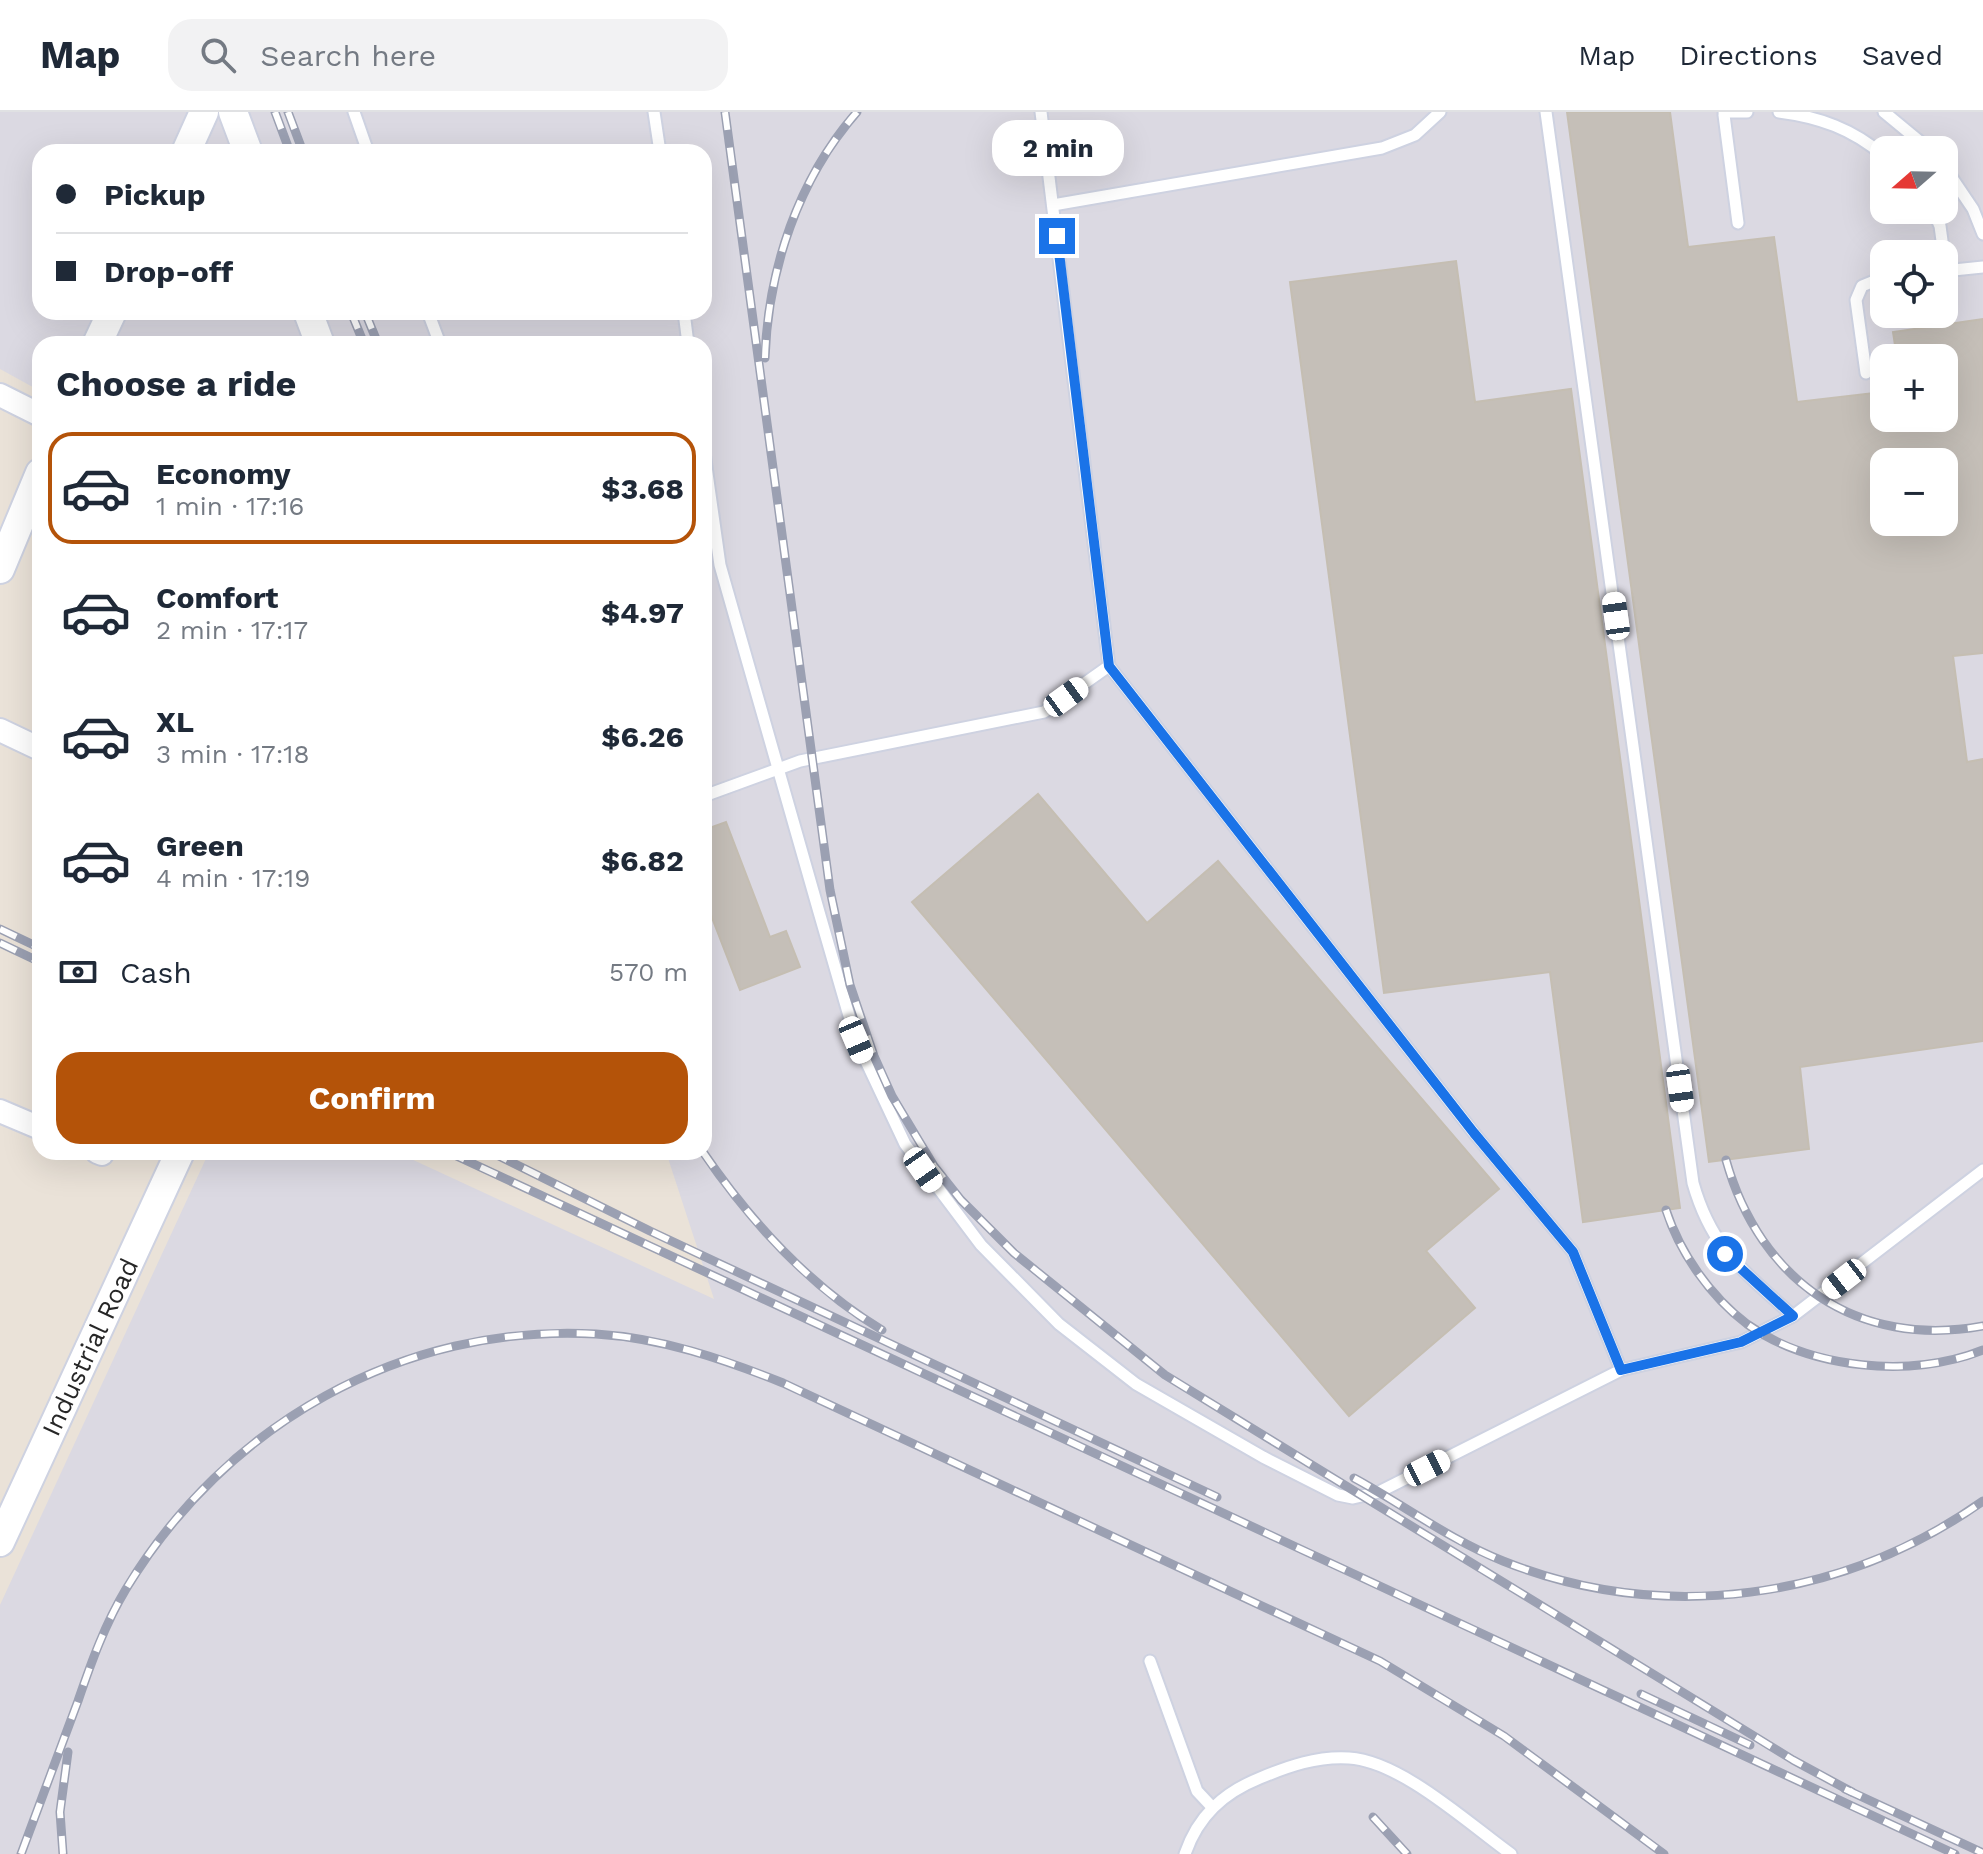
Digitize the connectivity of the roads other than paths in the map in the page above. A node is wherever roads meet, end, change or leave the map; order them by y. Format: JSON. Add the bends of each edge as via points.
{"nodes":[{"id":1,"x":204,"y":112,"type":"edge"},
{"id":2,"x":233,"y":112,"type":"edge"},
{"id":3,"x":354,"y":112,"type":"edge"},
{"id":4,"x":654,"y":112,"type":"edge"},
{"id":5,"x":1041,"y":112,"type":"edge"},
{"id":6,"x":1440,"y":112,"type":"edge"},
{"id":7,"x":1546,"y":112,"type":"edge"},
{"id":8,"x":1747,"y":112,"type":"edge"},
{"id":9,"x":1779,"y":112,"type":"edge"},
{"id":10,"x":1884,"y":112,"type":"edge"},
{"id":11,"x":1724,"y":113,"type":"edge"},
{"id":12,"x":1913,"y":136,"type":"edge"},
{"id":13,"x":190,"y":144,"type":"edge"},
{"id":14,"x":245,"y":144,"type":"edge"},
{"id":15,"x":365,"y":144,"type":"edge"},
{"id":16,"x":659,"y":144,"type":"edge"},
{"id":17,"x":1870,"y":146,"type":"edge"},
{"id":18,"x":1958,"y":187,"type":"edge"},
{"id":19,"x":1053,"y":205,"type":"junction"},
{"id":20,"x":1738,"y":223,"type":"dead end"},
{"id":21,"x":1983,"y":234,"type":"edge"},
{"id":22,"x":1983,"y":267,"type":"edge"},
{"id":23,"x":1958,"y":270,"type":"edge"},
{"id":24,"x":1870,"y":283,"type":"edge"},
{"id":25,"x":1866,"y":373,"type":"dead end"},
{"id":26,"x":0,"y":395,"type":"edge"},
{"id":27,"x":32,"y":411,"type":"edge"},
{"id":28,"x":32,"y":492,"type":"edge"},
{"id":29,"x":712,"y":508,"type":"edge"},
{"id":30,"x":0,"y":569,"type":"edge"},
{"id":31,"x":1109,"y":666,"type":"junction"},
{"id":32,"x":0,"y":730,"type":"edge"},
{"id":33,"x":32,"y":745,"type":"edge"},
{"id":34,"x":780,"y":768,"type":"junction"},
{"id":35,"x":712,"y":793,"type":"edge"},
{"id":36,"x":0,"y":1111,"type":"edge"},
{"id":37,"x":32,"y":1125,"type":"edge"},
{"id":38,"x":176,"y":1160,"type":"edge"},
{"id":39,"x":1983,"y":1170,"type":"edge"},
{"id":40,"x":1793,"y":1316,"type":"junction"},
{"id":41,"x":1621,"y":1370,"type":"junction"},
{"id":42,"x":0,"y":1542,"type":"edge"},
{"id":43,"x":1150,"y":1661,"type":"dead end"},
{"id":44,"x":1212,"y":1807,"type":"junction"},
{"id":45,"x":1185,"y":1854,"type":"edge"},
{"id":46,"x":1511,"y":1854,"type":"edge"}],
"edges":[{"from":1,"to":13,"type":"street"},
{"from":2,"to":14,"type":"street"},
{"from":3,"to":15,"type":"lane"},
{"from":4,"to":16,"type":"lane"},
{"from":5,"to":19,"type":"lane"},
{"from":6,"to":19,"type":"lane","via":[[1415,135],[1382,148]]},
{"from":7,"to":40,"type":"lane","via":[[1693,1183],[1700,1209],[1725,1254]]},
{"from":8,"to":11,"type":"lane"},
{"from":9,"to":17,"type":"lane","via":[[1822,119]]},
{"from":10,"to":12,"type":"lane"},
{"from":11,"to":20,"type":"lane"},
{"from":18,"to":21,"type":"lane"},
{"from":19,"to":31,"type":"lane"},
{"from":22,"to":23,"type":"lane"},
{"from":24,"to":25,"type":"lane","via":[[1862,286],[1856,300]]},
{"from":26,"to":27,"type":"street"},
{"from":28,"to":30,"type":"street"},
{"from":29,"to":34,"type":"lane","via":[[720,565]]},
{"from":31,"to":34,"type":"lane","via":[[1044,712]]},
{"from":31,"to":41,"type":"lane","via":[[1573,1252]]},
{"from":32,"to":33,"type":"street"},
{"from":34,"to":35,"type":"lane"},
{"from":34,"to":41,"type":"lane","via":[[856,1040],[905,1144],[981,1245],[1059,1324],[1136,1384],[1263,1457],[1353,1498],[1379,1492]]},
{"from":36,"to":37,"type":"street"},
{"from":38,"to":42,"type":"street","name":"Industrial Road"},
{"from":39,"to":40,"type":"lane"},
{"from":40,"to":41,"type":"lane","via":[[1741,1342]]},
{"from":43,"to":44,"type":"lane","via":[[1197,1791]]},
{"from":44,"to":45,"type":"lane"},
{"from":44,"to":46,"type":"lane","via":[[1227,1794],[1288,1767],[1352,1758],[1402,1776]]}]}
